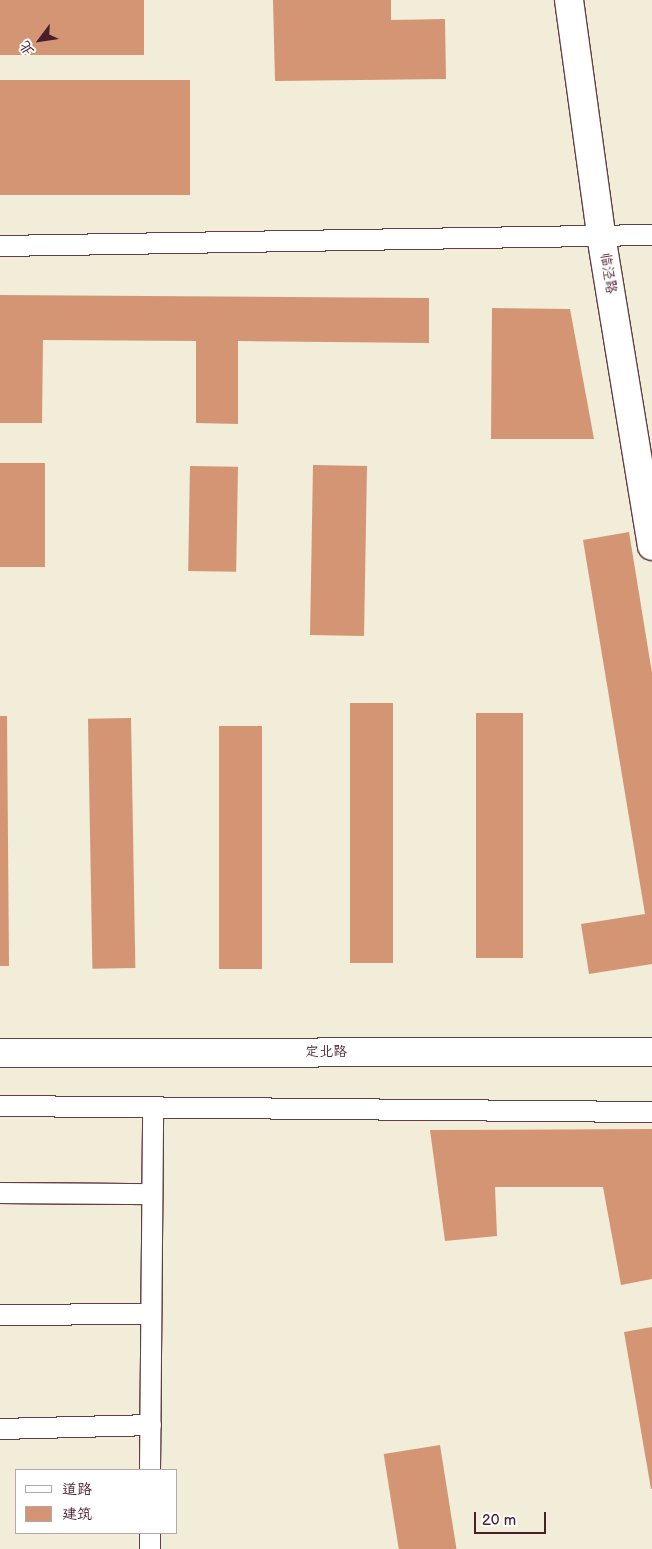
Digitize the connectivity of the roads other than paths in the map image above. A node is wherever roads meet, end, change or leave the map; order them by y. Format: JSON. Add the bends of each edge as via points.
{"nodes":[{"id":1,"x":569,"y":0,"type":"edge"},
{"id":2,"x":652,"y":234,"type":"edge"},
{"id":3,"x":602,"y":235,"type":"junction"},
{"id":4,"x":0,"y":246,"type":"edge"},
{"id":5,"x":652,"y":546,"type":"edge"},
{"id":6,"x":652,"y":1052,"type":"edge"},
{"id":7,"x":0,"y":1053,"type":"edge"},
{"id":8,"x":0,"y":1106,"type":"edge"},
{"id":9,"x":153,"y":1107,"type":"junction"},
{"id":10,"x":652,"y":1112,"type":"edge"},
{"id":11,"x":0,"y":1193,"type":"edge"},
{"id":12,"x":152,"y":1194,"type":"junction"},
{"id":13,"x":151,"y":1314,"type":"junction"},
{"id":14,"x":0,"y":1315,"type":"edge"},
{"id":15,"x":151,"y":1425,"type":"junction"},
{"id":16,"x":0,"y":1429,"type":"edge"},
{"id":17,"x":150,"y":1469,"type":"edge"},
{"id":18,"x":150,"y":1534,"type":"edge"},
{"id":19,"x":150,"y":1549,"type":"edge"}],
"edges":[{"from":1,"to":3,"type":"street","name":"临泾路"},
{"from":2,"to":3,"type":"street"},
{"from":3,"to":4,"type":"street"},
{"from":3,"to":5,"type":"street","name":"临泾路"},
{"from":6,"to":7,"type":"street","name":"定北路"},
{"from":8,"to":9,"type":"street"},
{"from":9,"to":10,"type":"street"},
{"from":9,"to":12,"type":"street"},
{"from":11,"to":12,"type":"street"},
{"from":12,"to":13,"type":"street"},
{"from":13,"to":14,"type":"street"},
{"from":13,"to":15,"type":"street"},
{"from":15,"to":16,"type":"street"},
{"from":15,"to":17,"type":"street"},
{"from":18,"to":19,"type":"street"}]}
